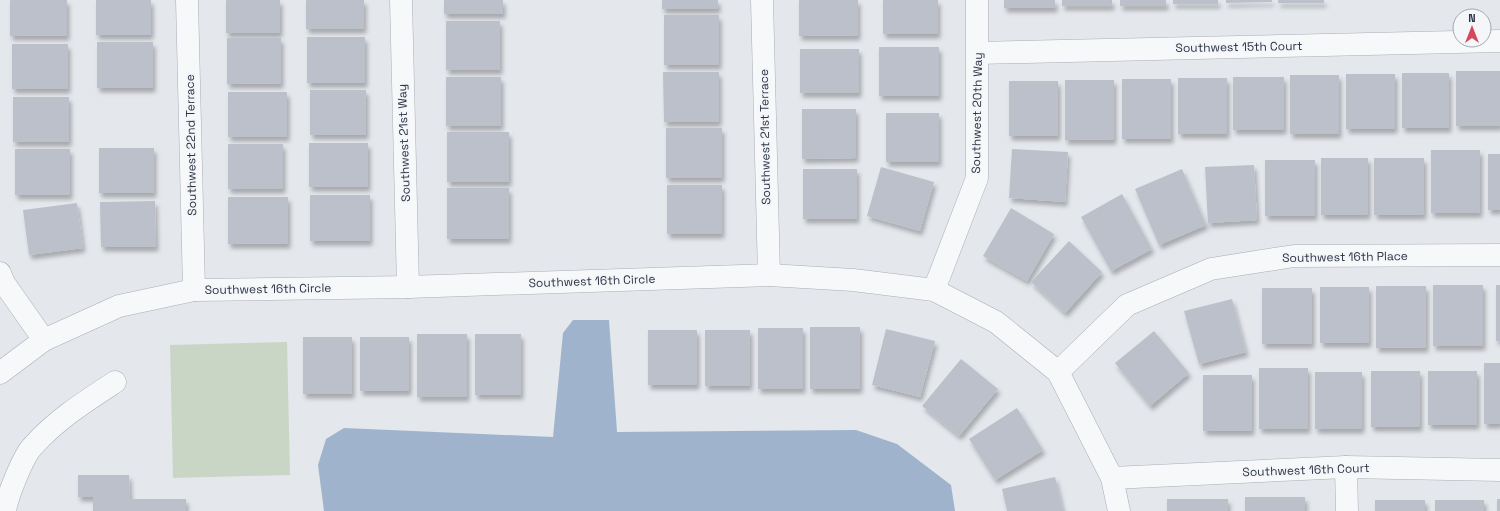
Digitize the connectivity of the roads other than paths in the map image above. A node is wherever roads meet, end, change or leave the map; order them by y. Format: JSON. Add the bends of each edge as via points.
{"nodes":[{"id":1,"x":187,"y":0,"type":"edge"},
{"id":2,"x":401,"y":0,"type":"edge"},
{"id":3,"x":762,"y":0,"type":"edge"},
{"id":4,"x":977,"y":0,"type":"edge"},
{"id":5,"x":1500,"y":41,"type":"edge"},
{"id":6,"x":978,"y":53,"type":"junction"},
{"id":7,"x":1500,"y":255,"type":"edge"},
{"id":8,"x":0,"y":273,"type":"edge"},
{"id":9,"x":769,"y":275,"type":"junction"},
{"id":10,"x":408,"y":287,"type":"junction"},
{"id":11,"x":194,"y":290,"type":"junction"},
{"id":12,"x":934,"y":290,"type":"junction"},
{"id":13,"x":44,"y":340,"type":"junction"},
{"id":14,"x":1058,"y":372,"type":"junction"},
{"id":15,"x":0,"y":373,"type":"edge"},
{"id":16,"x":115,"y":382,"type":"dead end"},
{"id":17,"x":1346,"y":467,"type":"junction"},
{"id":18,"x":1500,"y":470,"type":"edge"},
{"id":19,"x":1112,"y":478,"type":"junction"},
{"id":20,"x":4,"y":511,"type":"edge"},
{"id":21,"x":1119,"y":511,"type":"edge"},
{"id":22,"x":1347,"y":511,"type":"edge"}],
"edges":[{"from":1,"to":11,"type":"street","name":"Southwest 22nd Terrace"},
{"from":2,"to":10,"type":"street","name":"Southwest 21st Way"},
{"from":3,"to":9,"type":"street","name":"Southwest 21st Terrace"},
{"from":4,"to":6,"type":"street","name":"Southwest 20th Way"},
{"from":5,"to":6,"type":"street","name":"Southwest 15th Court"},
{"from":6,"to":12,"type":"street","name":"Southwest 20th Way","via":[[977,178]]},
{"from":7,"to":14,"type":"street","name":"Southwest 16th Place","via":[[1294,256],[1212,269],[1128,305]]},
{"from":8,"to":13,"type":"street","via":[[4,283]]},
{"from":9,"to":10,"type":"street","name":"Southwest 16th Circle"},
{"from":9,"to":12,"type":"street","name":"Southwest 16th Circle","via":[[853,280]]},
{"from":10,"to":11,"type":"street","name":"Southwest 16th Circle"},
{"from":11,"to":13,"type":"street","name":"Southwest 16th Circle","via":[[119,306]]},
{"from":12,"to":14,"type":"street","name":"Southwest 16th Circle","via":[[996,322]]},
{"from":13,"to":15,"type":"street","name":"Southwest 16th Circle"},
{"from":14,"to":19,"type":"street","name":"Southwest 16th Circle"},
{"from":16,"to":20,"type":"street","via":[[73,409],[32,447],[7,497]]},
{"from":17,"to":18,"type":"street","name":"Southwest 16th Court"},
{"from":17,"to":19,"type":"street","name":"Southwest 16th Court"},
{"from":17,"to":22,"type":"street"},
{"from":19,"to":21,"type":"street","name":"Southwest 16th Circle"}]}
